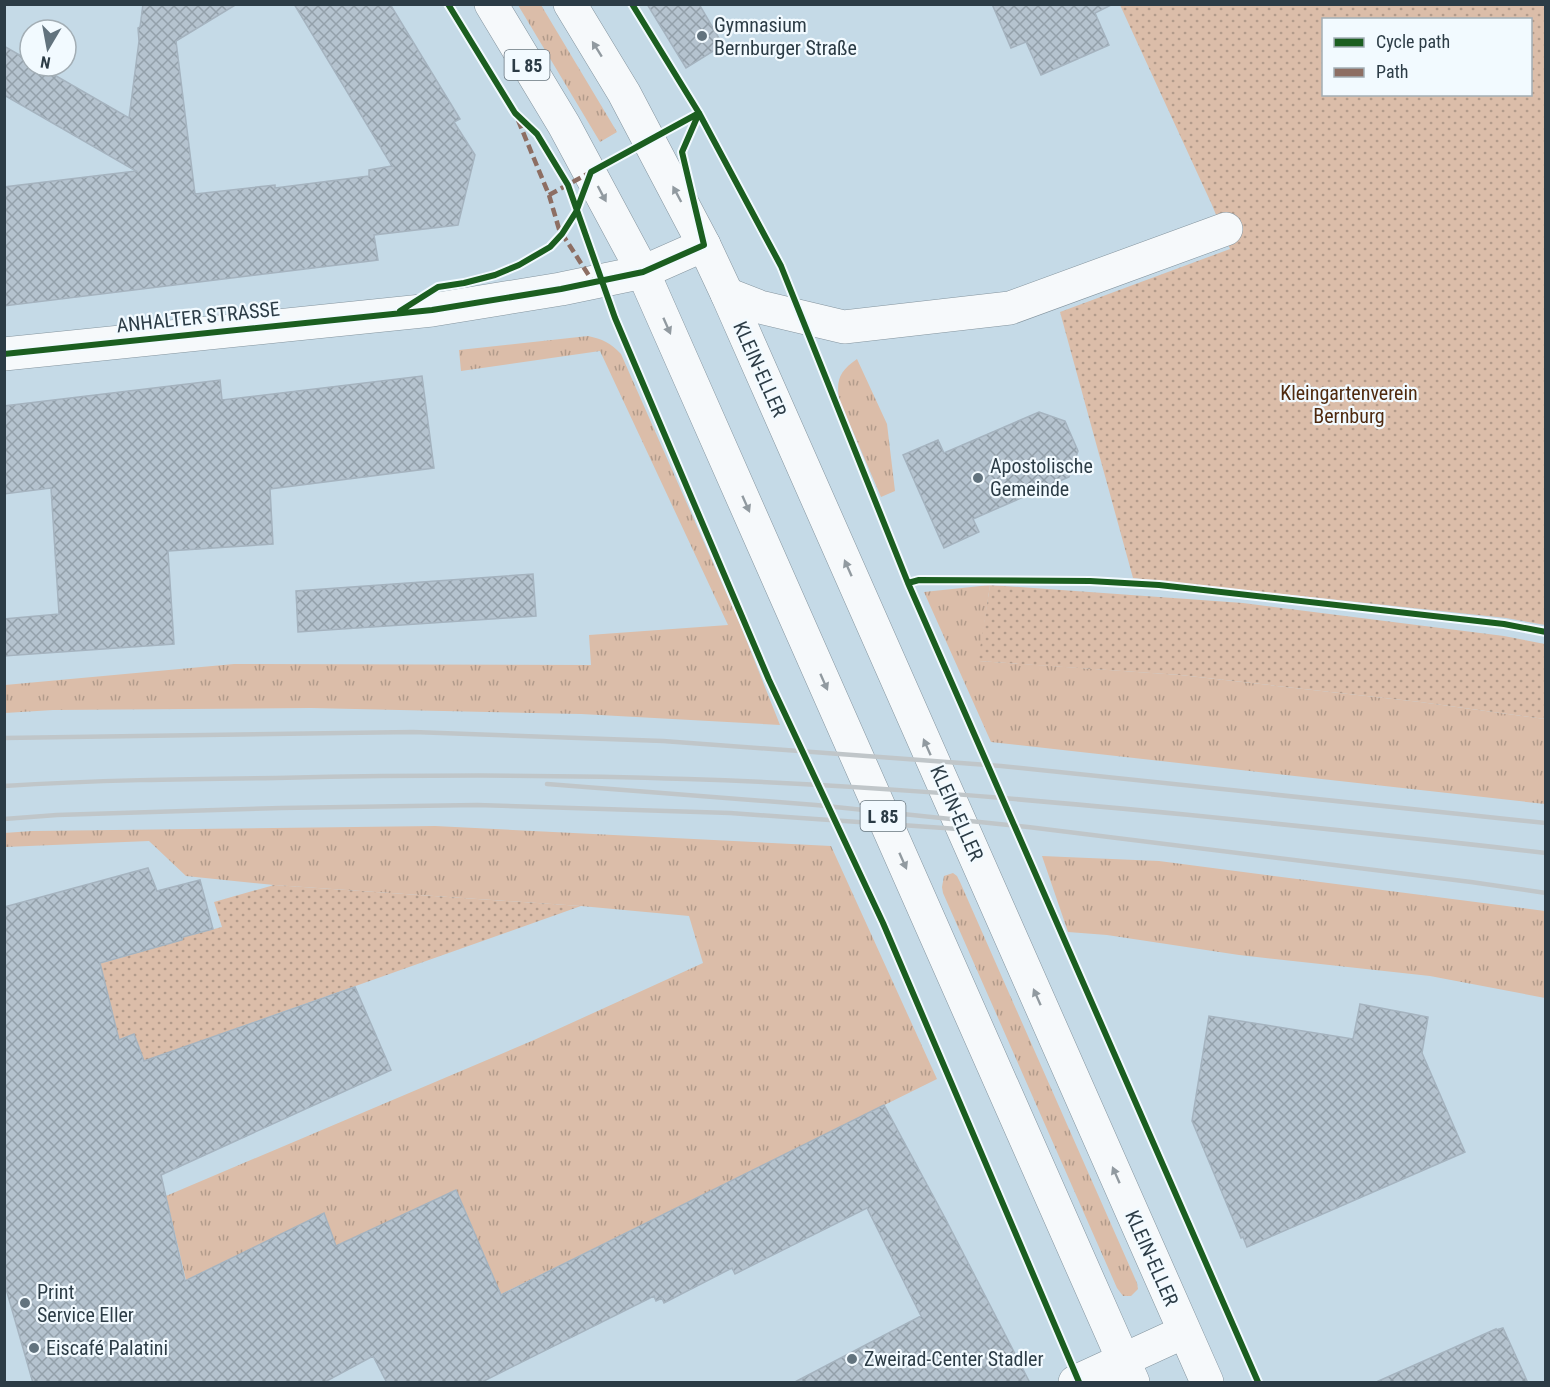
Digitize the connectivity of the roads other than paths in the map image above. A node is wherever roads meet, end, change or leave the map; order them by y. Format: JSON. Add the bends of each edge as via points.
{"nodes":[{"id":1,"x":491,"y":4,"type":"edge"},
{"id":2,"x":570,"y":4,"type":"edge"},
{"id":3,"x":1226,"y":229,"type":"dead end"},
{"id":4,"x":704,"y":245,"type":"junction"},
{"id":5,"x":643,"y":272,"type":"junction"},
{"id":6,"x":727,"y":294,"type":"junction"},
{"id":7,"x":4,"y":354,"type":"edge"},
{"id":8,"x":1184,"y":1332,"type":"junction"},
{"id":9,"x":1128,"y":1371,"type":"edge"},
{"id":10,"x":1075,"y":1383,"type":"edge"},
{"id":11,"x":1207,"y":1383,"type":"edge"}],
"edges":[{"from":1,"to":5,"type":"main road","number":"L 85","one_way":true,"via":[[564,124]]},
{"from":4,"to":2,"type":"main road","name":"KLEIN-ELLER","one_way":true,"via":[[624,93]]},
{"from":3,"to":6,"type":"main road","via":[[1010,308],[844,327],[760,307]]},
{"from":4,"to":5,"type":"main road","name":"ANHALTER STRASSE"},
{"from":4,"to":6,"type":"main road","name":"KLEIN-ELLER"},
{"from":5,"to":7,"type":"main road","name":"ANHALTER STRASSE","via":[[561,290],[432,310]]},
{"from":5,"to":9,"type":"main road","number":"L 85","one_way":true},
{"from":8,"to":6,"type":"main road","name":"KLEIN-ELLER","one_way":true},
{"from":8,"to":9,"type":"main road"},
{"from":8,"to":11,"type":"main road","name":"KLEIN-ELLER"},
{"from":9,"to":10,"type":"main road"}]}
